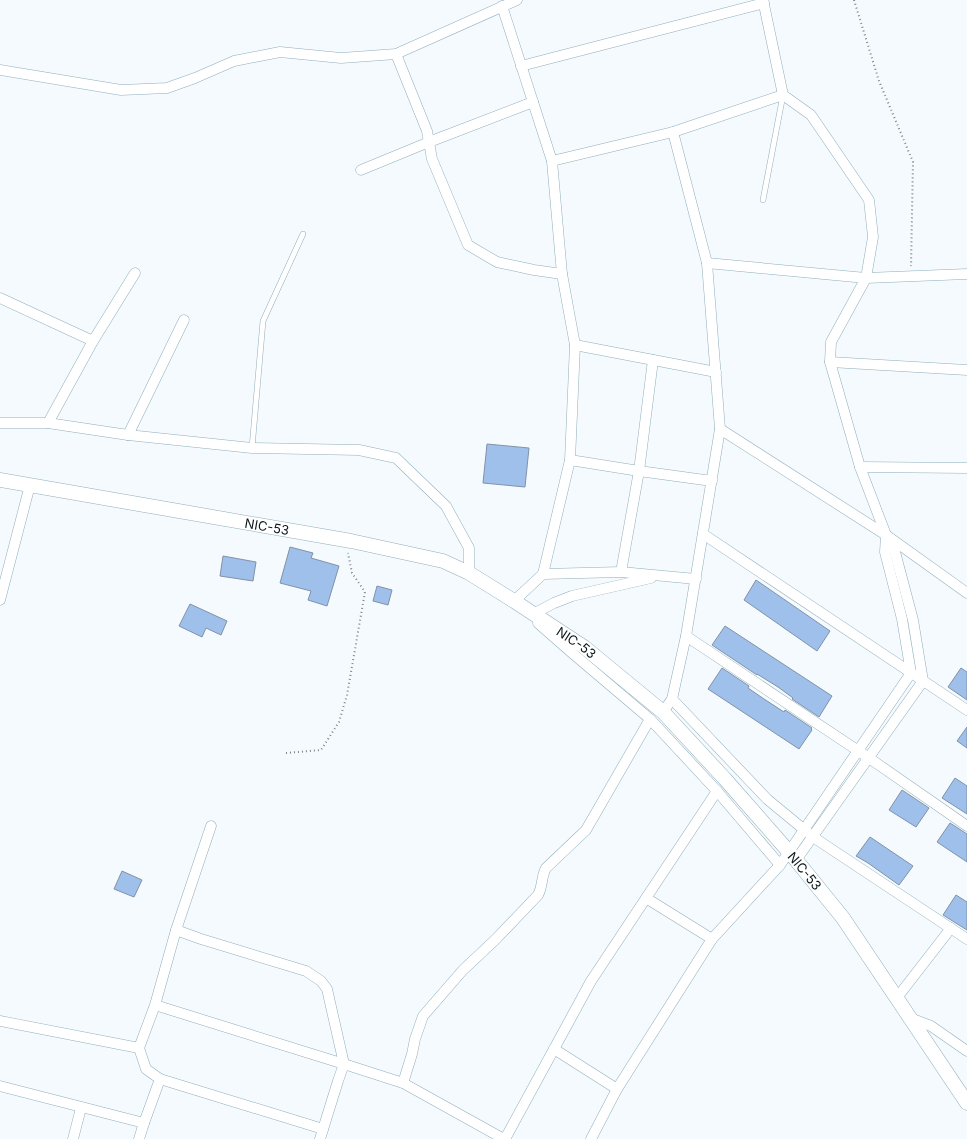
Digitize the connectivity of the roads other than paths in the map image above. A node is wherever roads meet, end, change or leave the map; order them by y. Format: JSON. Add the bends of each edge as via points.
{"nodes":[{"id":1,"x":517,"y":0,"type":"edge"},
{"id":2,"x":763,"y":2,"type":"edge"},
{"id":3,"x":502,"y":6,"type":"junction"},
{"id":4,"x":396,"y":54,"type":"junction"},
{"id":5,"x":521,"y":66,"type":"junction"},
{"id":6,"x":0,"y":70,"type":"edge"},
{"id":7,"x":783,"y":95,"type":"junction"},
{"id":8,"x":533,"y":102,"type":"junction"},
{"id":9,"x":673,"y":132,"type":"junction"},
{"id":10,"x":429,"y":142,"type":"junction"},
{"id":11,"x":552,"y":161,"type":"junction"},
{"id":12,"x":361,"y":170,"type":"dead end"},
{"id":13,"x":763,"y":200,"type":"dead end"},
{"id":14,"x":303,"y":234,"type":"dead end"},
{"id":15,"x":707,"y":263,"type":"junction"},
{"id":16,"x":966,"y":271,"type":"edge"},
{"id":17,"x":135,"y":273,"type":"dead end"},
{"id":18,"x":562,"y":274,"type":"junction"},
{"id":19,"x":866,"y":278,"type":"junction"},
{"id":20,"x":0,"y":298,"type":"edge"},
{"id":21,"x":184,"y":320,"type":"dead end"},
{"id":22,"x":92,"y":341,"type":"junction"},
{"id":23,"x":575,"y":345,"type":"junction"},
{"id":24,"x":653,"y":360,"type":"junction"},
{"id":25,"x":830,"y":362,"type":"junction"},
{"id":26,"x":967,"y":370,"type":"edge"},
{"id":27,"x":716,"y":372,"type":"junction"},
{"id":28,"x":48,"y":423,"type":"junction"},
{"id":29,"x":0,"y":424,"type":"edge"},
{"id":30,"x":720,"y":429,"type":"junction"},
{"id":31,"x":128,"y":435,"type":"junction"},
{"id":32,"x":252,"y":448,"type":"junction"},
{"id":33,"x":570,"y":460,"type":"junction"},
{"id":34,"x":860,"y":467,"type":"junction"},
{"id":35,"x":967,"y":468,"type":"edge"},
{"id":36,"x":639,"y":471,"type":"junction"},
{"id":37,"x":0,"y":480,"type":"edge"},
{"id":38,"x":712,"y":481,"type":"junction"},
{"id":39,"x":30,"y":485,"type":"junction"},
{"id":40,"x":703,"y":534,"type":"junction"},
{"id":41,"x":886,"y":535,"type":"junction"},
{"id":42,"x":621,"y":572,"type":"junction"},
{"id":43,"x":469,"y":573,"type":"junction"},
{"id":44,"x":543,"y":574,"type":"junction"},
{"id":45,"x":659,"y":576,"type":"junction"},
{"id":46,"x":696,"y":579,"type":"junction"},
{"id":47,"x":967,"y":593,"type":"edge"},
{"id":48,"x":0,"y":600,"type":"edge"},
{"id":49,"x":514,"y":601,"type":"junction"},
{"id":50,"x":533,"y":614,"type":"junction"},
{"id":51,"x":902,"y":619,"type":"junction"},
{"id":52,"x":913,"y":620,"type":"junction"},
{"id":53,"x":686,"y":636,"type":"junction"},
{"id":54,"x":911,"y":672,"type":"junction"},
{"id":55,"x":923,"y":681,"type":"junction"},
{"id":56,"x":672,"y":699,"type":"junction"},
{"id":57,"x":967,"y":710,"type":"edge"},
{"id":58,"x":663,"y":712,"type":"junction"},
{"id":59,"x":650,"y":719,"type":"junction"},
{"id":60,"x":857,"y":750,"type":"junction"},
{"id":61,"x":868,"y":758,"type":"junction"},
{"id":62,"x":717,"y":791,"type":"junction"},
{"id":63,"x":211,"y":826,"type":"dead end"},
{"id":64,"x":967,"y":826,"type":"edge"},
{"id":65,"x":804,"y":829,"type":"junction"},
{"id":66,"x":813,"y":837,"type":"junction"},
{"id":67,"x":792,"y":856,"type":"junction"},
{"id":68,"x":780,"y":865,"type":"junction"},
{"id":69,"x":646,"y":898,"type":"junction"},
{"id":70,"x":951,"y":928,"type":"junction"},
{"id":71,"x":176,"y":930,"type":"junction"},
{"id":72,"x":712,"y":939,"type":"junction"},
{"id":73,"x":967,"y":939,"type":"edge"},
{"id":74,"x":896,"y":999,"type":"junction"},
{"id":75,"x":155,"y":1005,"type":"junction"},
{"id":76,"x":910,"y":1018,"type":"junction"},
{"id":77,"x":0,"y":1021,"type":"edge"},
{"id":78,"x":139,"y":1048,"type":"junction"},
{"id":79,"x":554,"y":1049,"type":"junction"},
{"id":80,"x":967,"y":1051,"type":"edge"},
{"id":81,"x":344,"y":1064,"type":"junction"},
{"id":82,"x":160,"y":1079,"type":"junction"},
{"id":83,"x":403,"y":1083,"type":"junction"},
{"id":84,"x":0,"y":1086,"type":"edge"},
{"id":85,"x":617,"y":1089,"type":"junction"},
{"id":86,"x":967,"y":1103,"type":"edge"},
{"id":87,"x":81,"y":1108,"type":"junction"},
{"id":88,"x":144,"y":1123,"type":"junction"},
{"id":89,"x":321,"y":1134,"type":"edge"},
{"id":90,"x":73,"y":1139,"type":"edge"},
{"id":91,"x":139,"y":1139,"type":"edge"},
{"id":92,"x":504,"y":1139,"type":"edge"},
{"id":93,"x":590,"y":1139,"type":"edge"}],
"edges":[{"from":1,"to":3,"type":"street"},
{"from":2,"to":5,"type":"street"},
{"from":2,"to":7,"type":"street"},
{"from":3,"to":4,"type":"street"},
{"from":3,"to":5,"type":"street"},
{"from":4,"to":6,"type":"street","via":[[341,58],[280,52],[234,61],[167,88],[121,90]]},
{"from":4,"to":10,"type":"street"},
{"from":5,"to":8,"type":"street"},
{"from":7,"to":9,"type":"street"},
{"from":7,"to":13,"type":"lane"},
{"from":7,"to":19,"type":"street","via":[[811,115],[869,200],[873,237]]},
{"from":8,"to":10,"type":"street"},
{"from":8,"to":11,"type":"street"},
{"from":9,"to":11,"type":"street"},
{"from":9,"to":15,"type":"street"},
{"from":10,"to":12,"type":"street"},
{"from":10,"to":18,"type":"street","via":[[432,159],[468,244],[497,262]]},
{"from":11,"to":18,"type":"street"},
{"from":14,"to":32,"type":"lane","via":[[263,322]]},
{"from":15,"to":19,"type":"street"},
{"from":15,"to":27,"type":"street"},
{"from":16,"to":19,"type":"street"},
{"from":17,"to":22,"type":"street"},
{"from":18,"to":23,"type":"street"},
{"from":19,"to":25,"type":"street","via":[[831,342]]},
{"from":20,"to":22,"type":"street"},
{"from":21,"to":31,"type":"street"},
{"from":22,"to":28,"type":"street"},
{"from":23,"to":24,"type":"street"},
{"from":23,"to":33,"type":"street"},
{"from":24,"to":27,"type":"street"},
{"from":24,"to":36,"type":"street"},
{"from":25,"to":26,"type":"street"},
{"from":25,"to":34,"type":"street"},
{"from":27,"to":30,"type":"street"},
{"from":28,"to":29,"type":"street"},
{"from":28,"to":31,"type":"street"},
{"from":30,"to":38,"type":"street"},
{"from":30,"to":41,"type":"street"},
{"from":31,"to":32,"type":"street"},
{"from":32,"to":43,"type":"street","via":[[359,450],[396,458],[446,506],[469,548]]},
{"from":33,"to":36,"type":"street"},
{"from":33,"to":44,"type":"street"},
{"from":34,"to":35,"type":"street"},
{"from":34,"to":41,"type":"street"},
{"from":36,"to":38,"type":"street"},
{"from":36,"to":42,"type":"street"},
{"from":37,"to":39,"type":"main road","name":"NIC-53","number":"NIC-53"},
{"from":38,"to":40,"type":"street"},
{"from":39,"to":43,"type":"main road","name":"NIC-53","number":"NIC-53","via":[[351,541],[443,561]]},
{"from":39,"to":48,"type":"street"},
{"from":40,"to":46,"type":"street"},
{"from":40,"to":54,"type":"street"},
{"from":41,"to":47,"type":"street"},
{"from":41,"to":51,"type":"street","via":[[885,552]]},
{"from":41,"to":52,"type":"street","via":[[895,552]]},
{"from":42,"to":44,"type":"street"},
{"from":42,"to":45,"type":"street"},
{"from":43,"to":49,"type":"main road","name":"NIC-53","number":"NIC-53"},
{"from":44,"to":49,"type":"street"},
{"from":45,"to":46,"type":"street"},
{"from":45,"to":50,"type":"street","via":[[572,596]]},
{"from":46,"to":53,"type":"street"},
{"from":49,"to":50,"type":"main road","name":"NIC-53","number":"NIC-53"},
{"from":49,"to":59,"type":"street"},
{"from":50,"to":58,"type":"main road","name":"NIC-53","number":"NIC-53","via":[[584,647]]},
{"from":51,"to":52,"type":"street"},
{"from":51,"to":54,"type":"street"},
{"from":52,"to":55,"type":"street"},
{"from":53,"to":56,"type":"street"},
{"from":53,"to":60,"type":"street"},
{"from":54,"to":55,"type":"street"},
{"from":54,"to":60,"type":"street"},
{"from":55,"to":57,"type":"street"},
{"from":55,"to":61,"type":"street"},
{"from":56,"to":58,"type":"street"},
{"from":56,"to":65,"type":"street","via":[[767,799]]},
{"from":58,"to":67,"type":"main road","name":"NIC-53","number":"NIC-53"},
{"from":59,"to":62,"type":"street"},
{"from":59,"to":83,"type":"street","via":[[586,830],[546,868],[538,895],[463,970],[423,1016]]},
{"from":60,"to":61,"type":"street"},
{"from":60,"to":65,"type":"street"},
{"from":61,"to":64,"type":"street"},
{"from":61,"to":66,"type":"street"},
{"from":62,"to":68,"type":"street"},
{"from":62,"to":69,"type":"street"},
{"from":63,"to":71,"type":"street"},
{"from":65,"to":66,"type":"street"},
{"from":65,"to":67,"type":"street"},
{"from":66,"to":67,"type":"street"},
{"from":66,"to":70,"type":"street"},
{"from":67,"to":68,"type":"street"},
{"from":67,"to":74,"type":"main road","name":"NIC-53","number":"NIC-53","via":[[843,918]]},
{"from":68,"to":72,"type":"street"},
{"from":69,"to":72,"type":"street"},
{"from":69,"to":79,"type":"street","via":[[591,981]]},
{"from":70,"to":73,"type":"street"},
{"from":70,"to":74,"type":"street"},
{"from":71,"to":75,"type":"street"},
{"from":71,"to":81,"type":"street","via":[[306,971],[321,981],[327,989]]},
{"from":72,"to":85,"type":"street"},
{"from":74,"to":76,"type":"main road","name":"NIC-53","number":"NIC-53"},
{"from":75,"to":78,"type":"street"},
{"from":75,"to":81,"type":"street"},
{"from":76,"to":80,"type":"street","via":[[931,1026]]},
{"from":76,"to":86,"type":"main road","name":"NIC-53","number":"NIC-53"},
{"from":77,"to":78,"type":"street"},
{"from":78,"to":82,"type":"street","via":[[146,1069]]},
{"from":79,"to":85,"type":"street"},
{"from":79,"to":92,"type":"street"},
{"from":81,"to":83,"type":"street"},
{"from":81,"to":89,"type":"street"},
{"from":82,"to":88,"type":"street"},
{"from":82,"to":89,"type":"street"},
{"from":83,"to":92,"type":"street"},
{"from":84,"to":87,"type":"street"},
{"from":85,"to":93,"type":"street"},
{"from":87,"to":88,"type":"street"},
{"from":87,"to":90,"type":"street"},
{"from":88,"to":91,"type":"street"}]}
